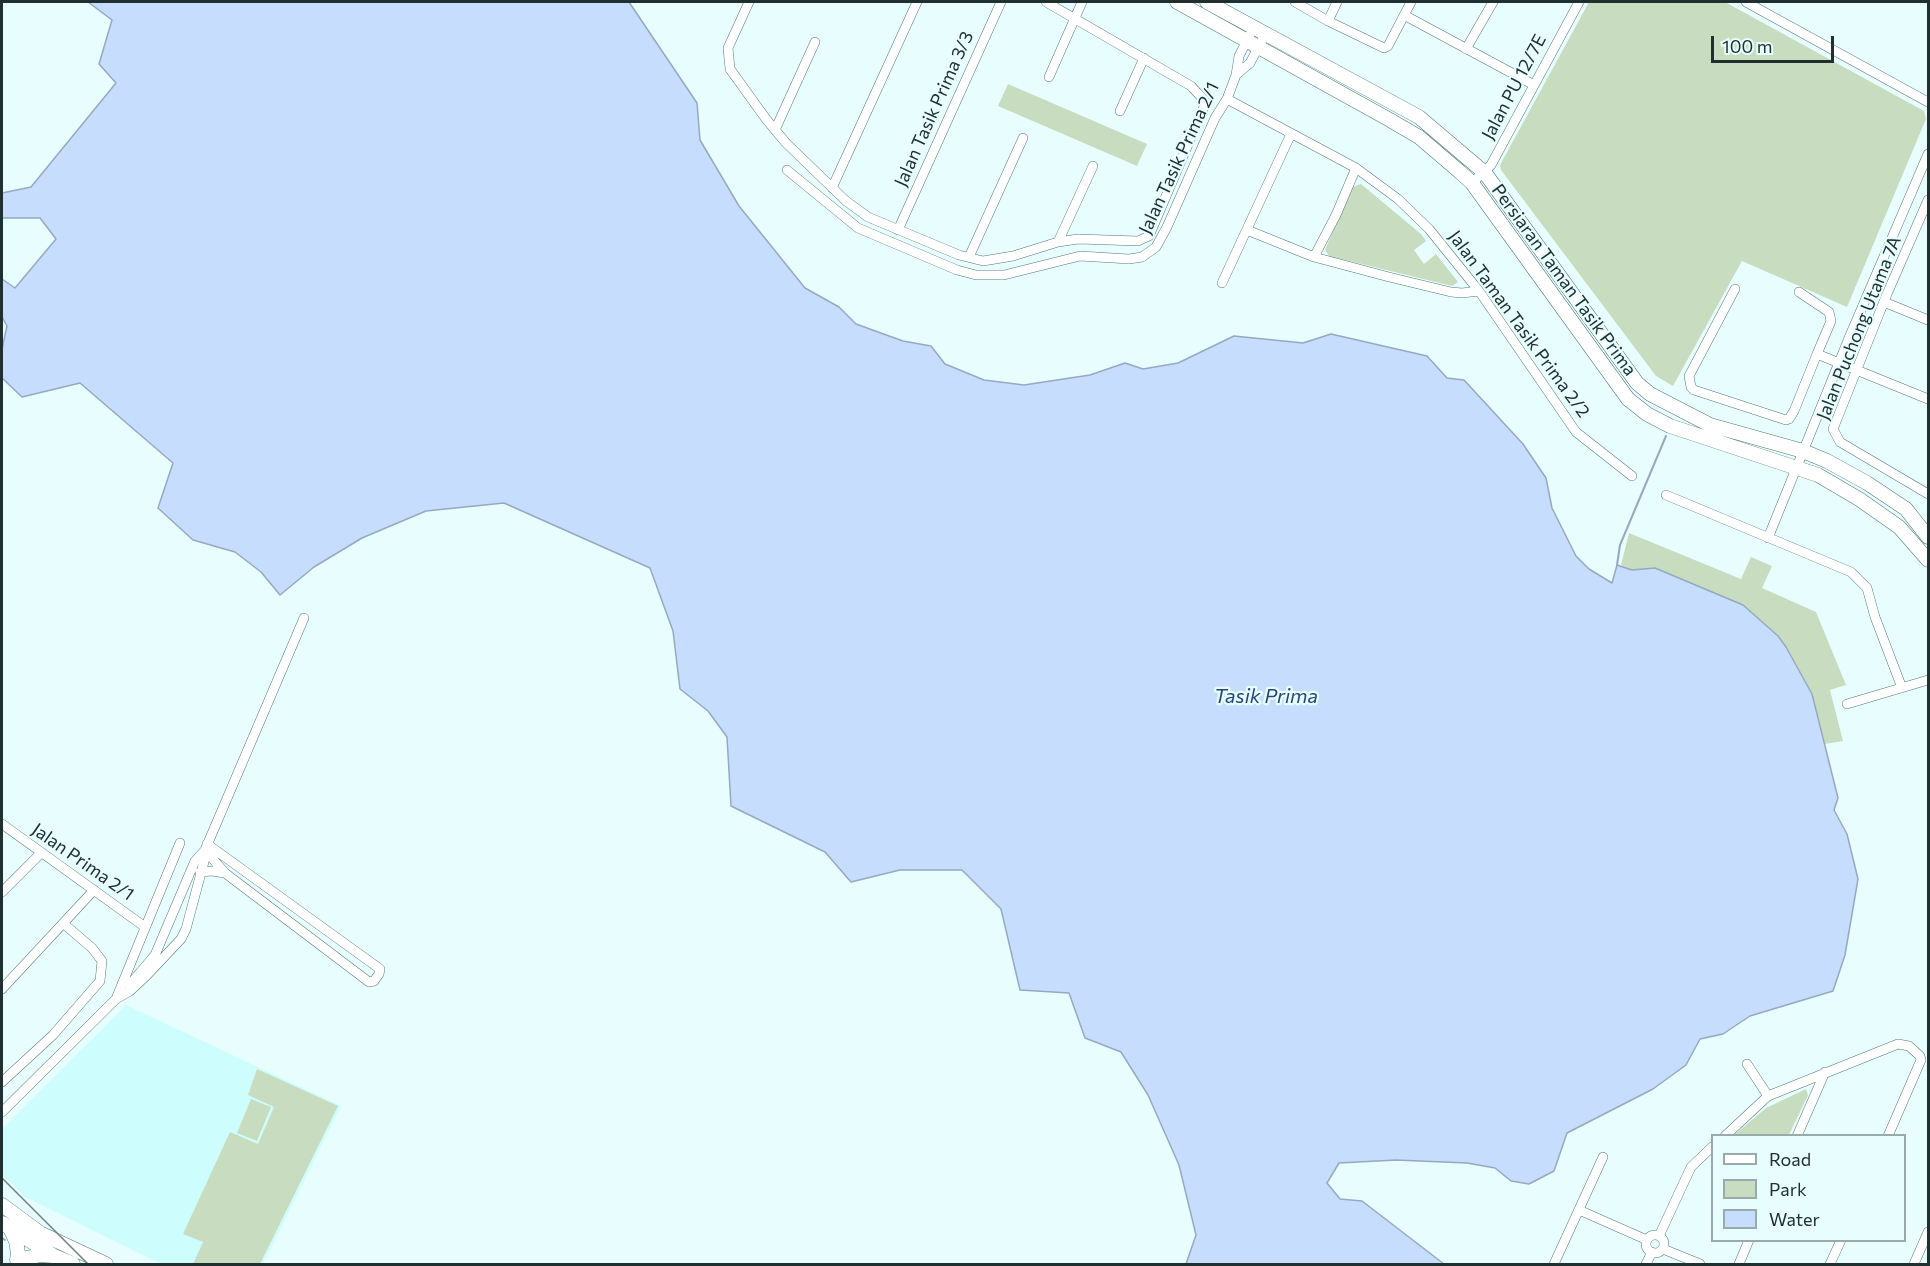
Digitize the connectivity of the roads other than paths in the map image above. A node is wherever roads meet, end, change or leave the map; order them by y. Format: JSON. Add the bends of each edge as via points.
{"nodes":[{"id":1,"x":749,"y":2,"type":"edge"},
{"id":2,"x":917,"y":2,"type":"edge"},
{"id":3,"x":1001,"y":2,"type":"edge"},
{"id":4,"x":1046,"y":2,"type":"edge"},
{"id":5,"x":1082,"y":2,"type":"edge"},
{"id":6,"x":1177,"y":2,"type":"edge"},
{"id":7,"x":1207,"y":2,"type":"edge"},
{"id":8,"x":1295,"y":2,"type":"edge"},
{"id":9,"x":1337,"y":2,"type":"edge"},
{"id":10,"x":1411,"y":2,"type":"edge"},
{"id":11,"x":1493,"y":2,"type":"edge"},
{"id":12,"x":1580,"y":2,"type":"edge"},
{"id":13,"x":1746,"y":2,"type":"edge"},
{"id":14,"x":1404,"y":15,"type":"junction"},
{"id":15,"x":1075,"y":17,"type":"junction"},
{"id":16,"x":1328,"y":21,"type":"junction"},
{"id":17,"x":1260,"y":30,"type":"junction"},
{"id":18,"x":815,"y":42,"type":"dead end"},
{"id":19,"x":1253,"y":43,"type":"junction"},
{"id":20,"x":1466,"y":49,"type":"junction"},
{"id":21,"x":1144,"y":57,"type":"junction"},
{"id":22,"x":1236,"y":75,"type":"junction"},
{"id":23,"x":1049,"y":77,"type":"dead end"},
{"id":24,"x":1534,"y":85,"type":"junction"},
{"id":25,"x":1227,"y":99,"type":"junction"},
{"id":26,"x":1929,"y":102,"type":"edge"},
{"id":27,"x":1120,"y":111,"type":"dead end"},
{"id":28,"x":775,"y":130,"type":"junction"},
{"id":29,"x":1291,"y":134,"type":"junction"},
{"id":30,"x":1023,"y":138,"type":"dead end"},
{"id":31,"x":1927,"y":160,"type":"edge"},
{"id":32,"x":1093,"y":166,"type":"dead end"},
{"id":33,"x":1356,"y":168,"type":"junction"},
{"id":34,"x":787,"y":170,"type":"dead end"},
{"id":35,"x":1485,"y":173,"type":"junction"},
{"id":36,"x":1472,"y":183,"type":"junction"},
{"id":37,"x":832,"y":188,"type":"junction"},
{"id":38,"x":1929,"y":200,"type":"edge"},
{"id":39,"x":898,"y":230,"type":"junction"},
{"id":40,"x":1247,"y":230,"type":"junction"},
{"id":41,"x":1058,"y":242,"type":"junction"},
{"id":42,"x":969,"y":257,"type":"junction"},
{"id":43,"x":1314,"y":257,"type":"junction"},
{"id":44,"x":1222,"y":283,"type":"dead end"},
{"id":45,"x":1735,"y":289,"type":"dead end"},
{"id":46,"x":1479,"y":291,"type":"junction"},
{"id":47,"x":1799,"y":292,"type":"dead end"},
{"id":48,"x":1884,"y":302,"type":"junction"},
{"id":49,"x":1929,"y":320,"type":"edge"},
{"id":50,"x":1817,"y":354,"type":"junction"},
{"id":51,"x":1839,"y":363,"type":"junction"},
{"id":52,"x":1857,"y":370,"type":"junction"},
{"id":53,"x":1929,"y":399,"type":"edge"},
{"id":54,"x":1803,"y":451,"type":"junction"},
{"id":55,"x":1797,"y":468,"type":"junction"},
{"id":56,"x":1632,"y":476,"type":"dead end"},
{"id":57,"x":1927,"y":493,"type":"edge"},
{"id":58,"x":1666,"y":495,"type":"dead end"},
{"id":59,"x":1929,"y":537,"type":"edge"},
{"id":60,"x":1768,"y":538,"type":"junction"},
{"id":61,"x":1929,"y":560,"type":"edge"},
{"id":62,"x":304,"y":618,"type":"dead end"},
{"id":63,"x":1929,"y":680,"type":"edge"},
{"id":64,"x":1902,"y":688,"type":"junction"},
{"id":65,"x":1847,"y":704,"type":"dead end"},
{"id":66,"x":2,"y":824,"type":"edge"},
{"id":67,"x":180,"y":843,"type":"dead end"},
{"id":68,"x":206,"y":847,"type":"junction"},
{"id":69,"x":41,"y":853,"type":"junction"},
{"id":70,"x":200,"y":872,"type":"junction"},
{"id":71,"x":225,"y":873,"type":"junction"},
{"id":72,"x":94,"y":890,"type":"junction"},
{"id":73,"x":2,"y":892,"type":"edge"},
{"id":74,"x":64,"y":924,"type":"junction"},
{"id":75,"x":145,"y":927,"type":"junction"},
{"id":76,"x":122,"y":984,"type":"junction"},
{"id":77,"x":2,"y":989,"type":"edge"},
{"id":78,"x":116,"y":999,"type":"junction"},
{"id":79,"x":1748,"y":1064,"type":"dead end"},
{"id":80,"x":1825,"y":1072,"type":"junction"},
{"id":81,"x":2,"y":1082,"type":"edge"},
{"id":82,"x":1768,"y":1096,"type":"junction"},
{"id":83,"x":2,"y":1112,"type":"edge"},
{"id":84,"x":1727,"y":1134,"type":"edge"},
{"id":85,"x":1798,"y":1134,"type":"edge"},
{"id":86,"x":1889,"y":1134,"type":"edge"},
{"id":87,"x":1711,"y":1149,"type":"edge"},
{"id":88,"x":1603,"y":1157,"type":"dead end"},
{"id":89,"x":2,"y":1206,"type":"edge"},
{"id":90,"x":1579,"y":1210,"type":"junction"},
{"id":91,"x":6,"y":1226,"type":"edge"},
{"id":92,"x":1929,"y":1232,"type":"edge"},
{"id":93,"x":1659,"y":1236,"type":"junction"},
{"id":94,"x":1647,"y":1240,"type":"junction"},
{"id":95,"x":1748,"y":1242,"type":"edge"},
{"id":96,"x":1840,"y":1242,"type":"edge"},
{"id":97,"x":1663,"y":1249,"type":"junction"},
{"id":98,"x":1652,"y":1252,"type":"junction"},
{"id":99,"x":54,"y":1256,"type":"junction"},
{"id":100,"x":73,"y":1264,"type":"edge"},
{"id":101,"x":106,"y":1264,"type":"edge"},
{"id":102,"x":1554,"y":1264,"type":"edge"},
{"id":103,"x":1646,"y":1264,"type":"edge"},
{"id":104,"x":1700,"y":1264,"type":"edge"},
{"id":105,"x":1739,"y":1264,"type":"edge"},
{"id":106,"x":1830,"y":1264,"type":"edge"},
{"id":107,"x":1914,"y":1264,"type":"edge"}],
"edges":[{"from":1,"to":28,"type":"street","via":[[728,48],[730,69]]},
{"from":2,"to":37,"type":"street"},
{"from":3,"to":39,"type":"street","name":"Jalan Tasik Prima 3/3"},
{"from":4,"to":15,"type":"street"},
{"from":5,"to":15,"type":"street"},
{"from":6,"to":19,"type":"main road","name":"Persiaran Taman Tasik Prima"},
{"from":7,"to":17,"type":"main road","name":"Persiaran Taman Tasik Prima"},
{"from":8,"to":16,"type":"street"},
{"from":9,"to":16,"type":"street"},
{"from":10,"to":14,"type":"street"},
{"from":11,"to":20,"type":"street"},
{"from":12,"to":24,"type":"street","name":"Jalan PU 12/7E"},
{"from":13,"to":26,"type":"street"},
{"from":14,"to":16,"type":"street","via":[[1384,48]]},
{"from":14,"to":20,"type":"street"},
{"from":15,"to":21,"type":"street"},
{"from":15,"to":23,"type":"street"},
{"from":17,"to":19,"type":"street","name":"Jalan Tasik Prima 2/1"},
{"from":17,"to":19,"type":"street","name":"Jalan Tasik Prima 2/1"},
{"from":17,"to":35,"type":"main road","name":"Persiaran Taman Tasik Prima","via":[[1419,117]]},
{"from":18,"to":28,"type":"street"},
{"from":19,"to":22,"type":"street","name":"Jalan Tasik Prima 2/1","via":[[1239,56]]},
{"from":19,"to":22,"type":"street","name":"Jalan Tasik Prima 2/1","via":[[1250,63]]},
{"from":19,"to":36,"type":"main road","name":"Persiaran Taman Tasik Prima","via":[[1419,137]]},
{"from":20,"to":24,"type":"street"},
{"from":21,"to":27,"type":"street"},
{"from":21,"to":41,"type":"street","via":[[1191,86],[1204,100],[1149,236],[1138,241]]},
{"from":22,"to":25,"type":"street","name":"Jalan Tasik Prima 2/1"},
{"from":24,"to":35,"type":"street","name":"Jalan PU 12/7E"},
{"from":25,"to":29,"type":"street","name":"Jalan Taman Tasik Prima 2/2"},
{"from":25,"to":34,"type":"street","name":"Jalan Tasik Prima 2/1","via":[[1172,218],[1156,247],[1142,257],[1080,256],[1004,275],[976,275],[858,228]]},
{"from":28,"to":37,"type":"street"},
{"from":29,"to":33,"type":"street","name":"Jalan Taman Tasik Prima 2/2"},
{"from":29,"to":40,"type":"street"},
{"from":30,"to":42,"type":"street"},
{"from":31,"to":51,"type":"street"},
{"from":32,"to":41,"type":"street"},
{"from":33,"to":43,"type":"street"},
{"from":33,"to":46,"type":"street","name":"Jalan Taman Tasik Prima 2/2","via":[[1398,199],[1429,229]]},
{"from":35,"to":36,"type":"street","name":"Jalan PU 12/7E"},
{"from":35,"to":54,"type":"main road","name":"Persiaran Taman Tasik Prima","via":[[1636,383],[1710,425]]},
{"from":36,"to":55,"type":"main road","name":"Persiaran Taman Tasik Prima","via":[[1628,399],[1671,426]]},
{"from":37,"to":39,"type":"street","via":[[868,217]]},
{"from":38,"to":48,"type":"street","name":"Jalan Puchong Utama 7A"},
{"from":39,"to":42,"type":"street"},
{"from":40,"to":43,"type":"street"},
{"from":40,"to":44,"type":"street"},
{"from":41,"to":42,"type":"street","via":[[1013,256],[983,261]]},
{"from":43,"to":46,"type":"street","via":[[1451,292]]},
{"from":45,"to":50,"type":"street","via":[[1689,376],[1694,390],[1786,420],[1794,411]]},
{"from":46,"to":56,"type":"street","name":"Jalan Taman Tasik Prima 2/2","via":[[1576,432]]},
{"from":47,"to":50,"type":"street","via":[[1829,312],[1831,321]]},
{"from":48,"to":49,"type":"street"},
{"from":48,"to":52,"type":"street","name":"Jalan Puchong Utama 7A"},
{"from":50,"to":51,"type":"street"},
{"from":51,"to":52,"type":"street"},
{"from":51,"to":54,"type":"street"},
{"from":52,"to":53,"type":"street"},
{"from":52,"to":57,"type":"street","name":"Jalan Puchong Utama 7A","via":[[1833,429],[1840,442]]},
{"from":54,"to":55,"type":"street"},
{"from":54,"to":59,"type":"main road","name":"Persiaran Taman Tasik Prima","via":[[1867,483],[1906,509]]},
{"from":55,"to":60,"type":"street"},
{"from":55,"to":61,"type":"main road","name":"Persiaran Taman Tasik Prima","via":[[1818,475],[1868,505],[1899,527]]},
{"from":58,"to":60,"type":"street"},
{"from":60,"to":64,"type":"street","via":[[1851,572],[1867,588]]},
{"from":62,"to":68,"type":"street"},
{"from":63,"to":64,"type":"street"},
{"from":64,"to":65,"type":"street"},
{"from":66,"to":69,"type":"street","name":"Jalan Prima 2/1"},
{"from":67,"to":75,"type":"street"},
{"from":68,"to":70,"type":"street"},
{"from":68,"to":71,"type":"street"},
{"from":68,"to":71,"type":"street","via":[[380,969],[379,974],[369,982]]},
{"from":68,"to":76,"type":"street","via":[[195,861],[155,956],[132,982]]},
{"from":69,"to":72,"type":"street","name":"Jalan Prima 2/1"},
{"from":69,"to":73,"type":"street"},
{"from":70,"to":71,"type":"street"},
{"from":70,"to":78,"type":"street","via":[[191,913],[180,939],[130,991]]},
{"from":72,"to":74,"type":"street"},
{"from":72,"to":75,"type":"street","name":"Jalan Prima 2/1"},
{"from":74,"to":77,"type":"street"},
{"from":74,"to":81,"type":"street","via":[[102,961],[100,981],[53,1035]]},
{"from":75,"to":76,"type":"street"},
{"from":76,"to":78,"type":"street"},
{"from":78,"to":83,"type":"street"},
{"from":79,"to":82,"type":"street"},
{"from":80,"to":82,"type":"street"},
{"from":80,"to":85,"type":"street"},
{"from":80,"to":86,"type":"street","via":[[1898,1044],[1914,1050],[1921,1060]]},
{"from":82,"to":84,"type":"street"},
{"from":87,"to":93,"type":"street","via":[[1691,1167]]},
{"from":88,"to":90,"type":"street"},
{"from":89,"to":101,"type":"main road","via":[[40,1233]]},
{"from":90,"to":94,"type":"street"},
{"from":90,"to":102,"type":"street"},
{"from":91,"to":99,"type":"main road"},
{"from":91,"to":99,"type":"main road","via":[[16,1241],[17,1260]]},
{"from":92,"to":107,"type":"street"},
{"from":93,"to":94,"type":"street"},
{"from":93,"to":97,"type":"street"},
{"from":94,"to":98,"type":"street","via":[[1647,1249]]},
{"from":95,"to":105,"type":"street"},
{"from":96,"to":106,"type":"street"},
{"from":97,"to":98,"type":"street"},
{"from":97,"to":104,"type":"street"},
{"from":98,"to":103,"type":"street"},
{"from":99,"to":100,"type":"main road"}]}
